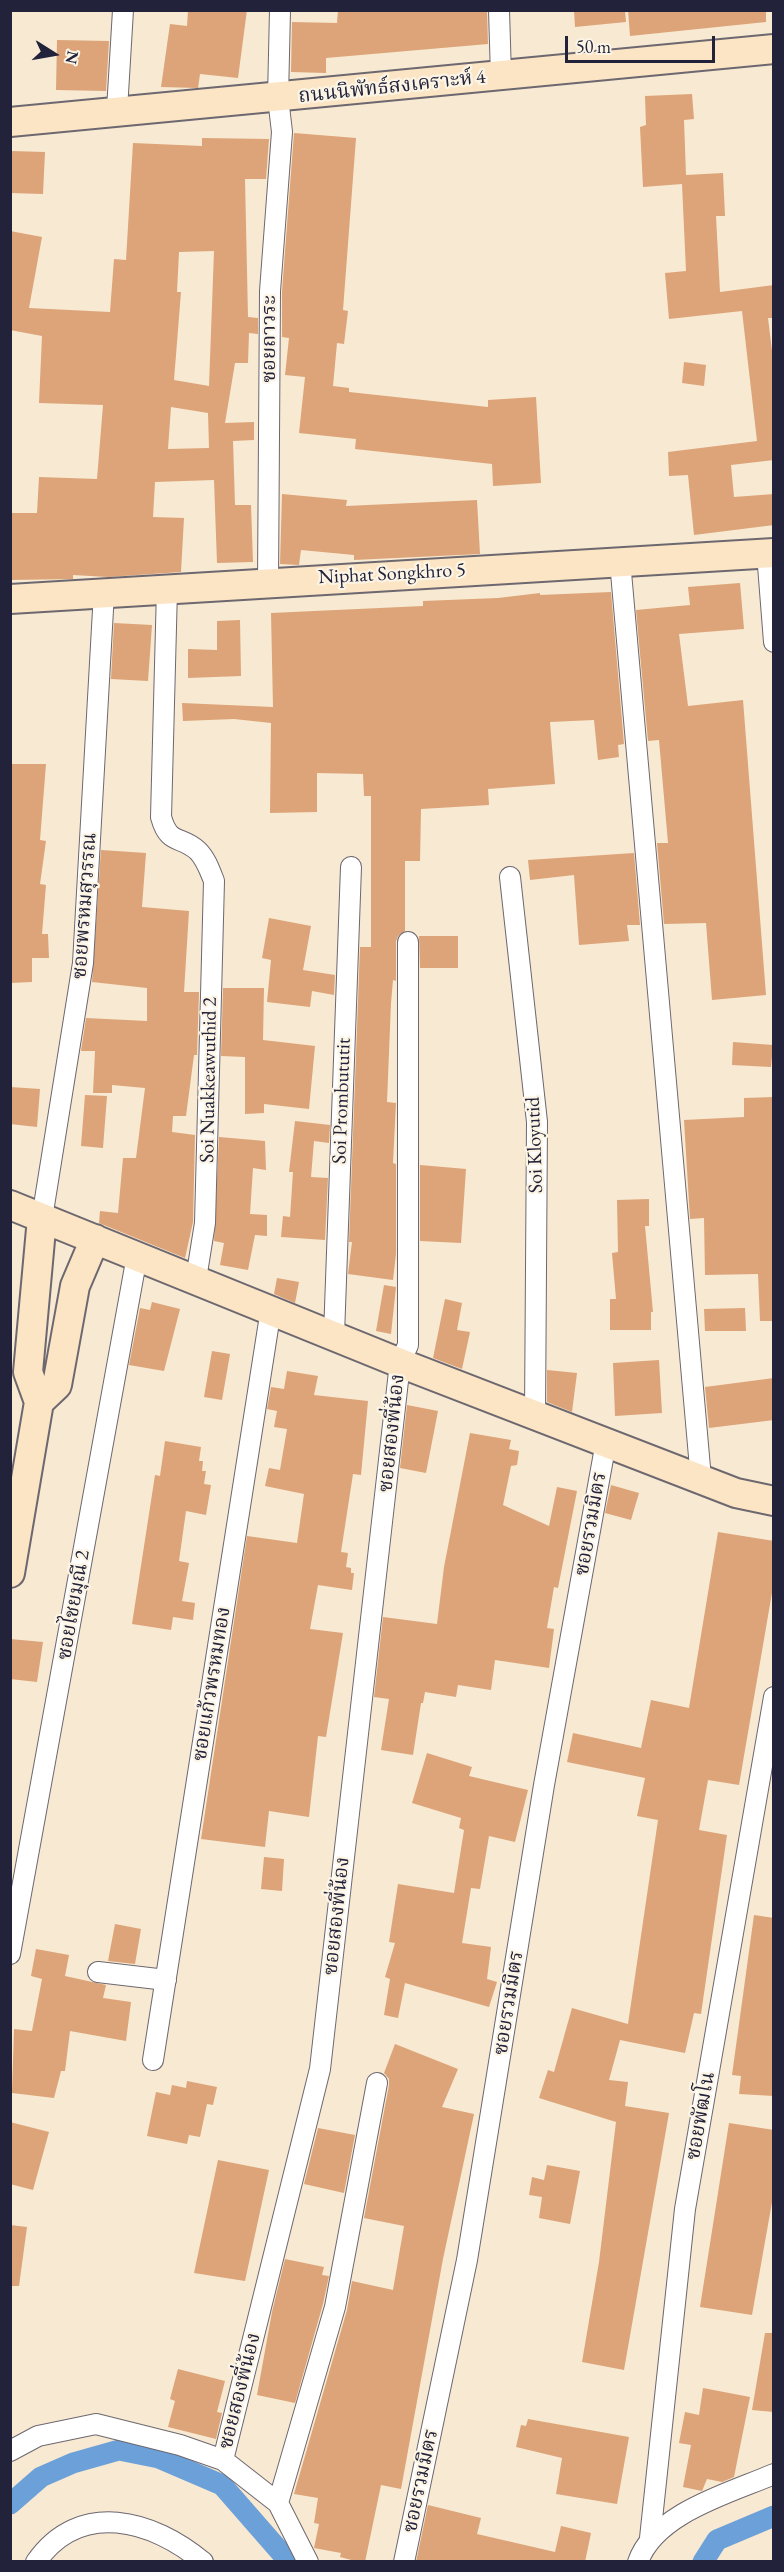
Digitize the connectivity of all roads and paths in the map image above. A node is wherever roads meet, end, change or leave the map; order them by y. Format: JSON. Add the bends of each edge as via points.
{"nodes":[{"id":1,"x":123,"y":10,"type":"edge"},
{"id":2,"x":280,"y":10,"type":"edge"},
{"id":3,"x":499,"y":10,"type":"edge"},
{"id":4,"x":774,"y":49,"type":"edge"},
{"id":5,"x":501,"y":76,"type":"junction"},
{"id":6,"x":278,"y":98,"type":"junction"},
{"id":7,"x":117,"y":110,"type":"junction"},
{"id":8,"x":10,"y":122,"type":"edge"},
{"id":9,"x":770,"y":553,"type":"edge"},
{"id":10,"x":620,"y":561,"type":"junction"},
{"id":11,"x":268,"y":581,"type":"junction"},
{"id":12,"x":167,"y":589,"type":"junction"},
{"id":13,"x":104,"y":592,"type":"junction"},
{"id":14,"x":10,"y":599,"type":"edge"},
{"id":15,"x":774,"y":642,"type":"edge"},
{"id":16,"x":351,"y":867,"type":"dead end"},
{"id":17,"x":510,"y":877,"type":"dead end"},
{"id":18,"x":408,"y":942,"type":"dead end"},
{"id":19,"x":10,"y":1205,"type":"edge"},
{"id":20,"x":42,"y":1218,"type":"junction"},
{"id":21,"x":95,"y":1239,"type":"junction"},
{"id":22,"x":137,"y":1256,"type":"junction"},
{"id":23,"x":196,"y":1279,"type":"junction"},
{"id":24,"x":271,"y":1309,"type":"junction"},
{"id":25,"x":334,"y":1335,"type":"junction"},
{"id":26,"x":400,"y":1363,"type":"junction"},
{"id":27,"x":39,"y":1402,"type":"junction"},
{"id":28,"x":535,"y":1414,"type":"junction"},
{"id":29,"x":606,"y":1442,"type":"junction"},
{"id":30,"x":701,"y":1479,"type":"junction"},
{"id":31,"x":774,"y":1500,"type":"edge"},
{"id":32,"x":10,"y":1573,"type":"edge"},
{"id":33,"x":774,"y":1697,"type":"edge"},
{"id":34,"x":10,"y":1953,"type":"edge"},
{"id":35,"x":98,"y":1972,"type":"dead end"},
{"id":36,"x":166,"y":1980,"type":"junction"},
{"id":37,"x":153,"y":2060,"type":"dead end"},
{"id":38,"x":377,"y":2083,"type":"dead end"},
{"id":39,"x":10,"y":2451,"type":"edge"},
{"id":40,"x":223,"y":2460,"type":"junction"},
{"id":41,"x":774,"y":2474,"type":"edge"},
{"id":42,"x":278,"y":2503,"type":"junction"},
{"id":43,"x":650,"y":2538,"type":"junction"},
{"id":44,"x":36,"y":2562,"type":"edge"},
{"id":45,"x":203,"y":2562,"type":"edge"},
{"id":46,"x":308,"y":2562,"type":"edge"},
{"id":47,"x":404,"y":2562,"type":"edge"},
{"id":48,"x":638,"y":2562,"type":"edge"}],
"edges":[{"from":1,"to":7,"type":"street"},
{"from":2,"to":6,"type":"street","name":"ซอยถาวระ"},
{"from":3,"to":5,"type":"street"},
{"from":4,"to":5,"type":"street","name":"ถนนนิพัทธ์สงเคราะห์ 4"},
{"from":5,"to":6,"type":"street","name":"ถนนนิพัทธ์สงเคราะห์ 4"},
{"from":6,"to":7,"type":"street","name":"ถนนนิพัทธ์สงเคราะห์ 4"},
{"from":6,"to":11,"type":"street","name":"ซอยถาวระ","via":[[282,132],[270,291]]},
{"from":7,"to":8,"type":"street","name":"ถนนนิพัทธ์สงเคราะห์ 4"},
{"from":9,"to":10,"type":"street","name":"Niphat Songkhro 5"},
{"from":9,"to":15,"type":"street"},
{"from":10,"to":11,"type":"street","name":"Niphat Songkhro 5"},
{"from":10,"to":30,"type":"street"},
{"from":11,"to":12,"type":"street","name":"Niphat Songkhro 5"},
{"from":12,"to":13,"type":"street","name":"Niphat Songkhro 5"},
{"from":12,"to":23,"type":"street","name":"Soi Nuakkeawuthid 2","via":[[161,817],[169,836],[197,850],[214,881],[205,1223]]},
{"from":13,"to":14,"type":"street","name":"Niphat Songkhro 5"},
{"from":13,"to":20,"type":"street","name":"ซอยพรหมสุวรรณ","via":[[84,963]]},
{"from":16,"to":25,"type":"street","name":"Soi Prombututit"},
{"from":17,"to":28,"type":"street","name":"Soi Kloyutid","via":[[537,1122]]},
{"from":18,"to":26,"type":"street","name":"ซอยสองพี่น้อง","via":[[409,1296],[408,1346]]},
{"from":19,"to":20,"type":"street"},
{"from":20,"to":21,"type":"street"},
{"from":20,"to":27,"type":"street","via":[[28,1372]]},
{"from":21,"to":22,"type":"street"},
{"from":21,"to":27,"type":"street","via":[[75,1286],[57,1385]]},
{"from":22,"to":23,"type":"street"},
{"from":22,"to":34,"type":"street","name":"ซอยไชยมุณี 2"},
{"from":23,"to":24,"type":"street"},
{"from":24,"to":25,"type":"street"},
{"from":24,"to":36,"type":"street","name":"ซอยแก้วพรหมทอง"},
{"from":25,"to":26,"type":"street"},
{"from":26,"to":28,"type":"street"},
{"from":26,"to":40,"type":"street","name":"ซอยสองพี่น้อง","via":[[320,2069]]},
{"from":27,"to":32,"type":"street"},
{"from":28,"to":29,"type":"street"},
{"from":29,"to":30,"type":"street"},
{"from":29,"to":47,"type":"street","name":"ซอยรวมมิตร","via":[[546,1773],[467,2260]]},
{"from":30,"to":31,"type":"street","via":[[736,1493]]},
{"from":33,"to":43,"type":"street","name":"ซอยพัฒโน","via":[[685,2209]]},
{"from":35,"to":36,"type":"street"},
{"from":36,"to":37,"type":"street","name":"ซอยแก้วพรหมทอง"},
{"from":38,"to":42,"type":"street","via":[[335,2307]]},
{"from":39,"to":40,"type":"street","via":[[38,2436],[96,2424]]},
{"from":40,"to":42,"type":"street"},
{"from":41,"to":43,"type":"street","via":[[681,2514]]},
{"from":42,"to":46,"type":"street"},
{"from":43,"to":48,"type":"street"},
{"from":44,"to":45,"type":"street","via":[[58,2537],[110,2522],[160,2533]]}]}
